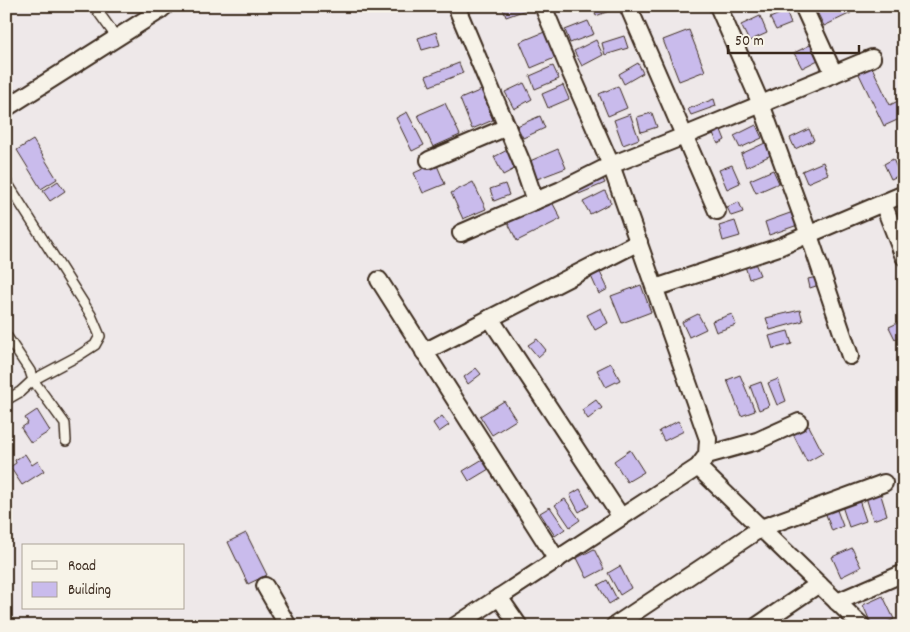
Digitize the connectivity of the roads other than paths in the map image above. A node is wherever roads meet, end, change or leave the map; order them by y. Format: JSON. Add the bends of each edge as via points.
{"nodes":[{"id":1,"x":94,"y":6,"type":"edge"},
{"id":2,"x":165,"y":6,"type":"edge"},
{"id":3,"x":456,"y":6,"type":"edge"},
{"id":4,"x":543,"y":6,"type":"edge"},
{"id":5,"x":628,"y":6,"type":"edge"},
{"id":6,"x":718,"y":6,"type":"edge"},
{"id":7,"x":803,"y":6,"type":"edge"},
{"id":8,"x":117,"y":38,"type":"junction"},
{"id":9,"x":872,"y":58,"type":"dead end"},
{"id":10,"x":834,"y":74,"type":"junction"},
{"id":11,"x":761,"y":104,"type":"junction"},
{"id":12,"x":6,"y":108,"type":"edge"},
{"id":13,"x":507,"y":127,"type":"junction"},
{"id":14,"x":684,"y":136,"type":"junction"},
{"id":15,"x":429,"y":160,"type":"dead end"},
{"id":16,"x":611,"y":164,"type":"junction"},
{"id":17,"x":6,"y":181,"type":"edge"},
{"id":18,"x":904,"y":194,"type":"edge"},
{"id":19,"x":535,"y":201,"type":"junction"},
{"id":20,"x":883,"y":203,"type":"junction"},
{"id":21,"x":717,"y":211,"type":"dead end"},
{"id":22,"x":461,"y":232,"type":"dead end"},
{"id":23,"x":809,"y":234,"type":"junction"},
{"id":24,"x":638,"y":242,"type":"junction"},
{"id":25,"x":904,"y":257,"type":"edge"},
{"id":26,"x":379,"y":280,"type":"dead end"},
{"id":27,"x":655,"y":288,"type":"junction"},
{"id":28,"x":490,"y":318,"type":"junction"},
{"id":29,"x":6,"y":335,"type":"edge"},
{"id":30,"x":424,"y":352,"type":"junction"},
{"id":31,"x":850,"y":356,"type":"dead end"},
{"id":32,"x":33,"y":380,"type":"junction"},
{"id":33,"x":6,"y":400,"type":"edge"},
{"id":34,"x":799,"y":422,"type":"dead end"},
{"id":35,"x":66,"y":441,"type":"dead end"},
{"id":36,"x":702,"y":461,"type":"junction"},
{"id":37,"x":884,"y":483,"type":"dead end"},
{"id":38,"x":621,"y":517,"type":"junction"},
{"id":39,"x":761,"y":528,"type":"junction"},
{"id":40,"x":556,"y":560,"type":"junction"},
{"id":41,"x":904,"y":573,"type":"edge"},
{"id":42,"x":819,"y":584,"type":"junction"},
{"id":43,"x":265,"y":586,"type":"dead end"},
{"id":44,"x":499,"y":597,"type":"junction"},
{"id":45,"x":837,"y":602,"type":"junction"},
{"id":46,"x":288,"y":626,"type":"edge"},
{"id":47,"x":455,"y":626,"type":"edge"},
{"id":48,"x":519,"y":626,"type":"edge"},
{"id":49,"x":614,"y":626,"type":"edge"},
{"id":50,"x":757,"y":626,"type":"edge"},
{"id":51,"x":862,"y":626,"type":"edge"}],
"edges":[{"from":1,"to":8,"type":"lane"},
{"from":2,"to":8,"type":"street"},
{"from":3,"to":13,"type":"street"},
{"from":4,"to":16,"type":"street"},
{"from":5,"to":14,"type":"street"},
{"from":6,"to":11,"type":"street"},
{"from":7,"to":10,"type":"street"},
{"from":8,"to":12,"type":"street"},
{"from":9,"to":10,"type":"street"},
{"from":10,"to":11,"type":"street"},
{"from":11,"to":14,"type":"street"},
{"from":11,"to":23,"type":"street"},
{"from":13,"to":15,"type":"street"},
{"from":13,"to":19,"type":"street"},
{"from":14,"to":16,"type":"street"},
{"from":14,"to":21,"type":"street"},
{"from":16,"to":19,"type":"street"},
{"from":16,"to":24,"type":"street"},
{"from":17,"to":32,"type":"lane","via":[[92,315],[100,336],[95,345]]},
{"from":18,"to":20,"type":"street"},
{"from":19,"to":22,"type":"street"},
{"from":20,"to":23,"type":"street"},
{"from":20,"to":25,"type":"street"},
{"from":23,"to":27,"type":"street"},
{"from":23,"to":31,"type":"street"},
{"from":24,"to":27,"type":"street"},
{"from":24,"to":28,"type":"street"},
{"from":26,"to":30,"type":"street"},
{"from":27,"to":36,"type":"street","via":[[708,439]]},
{"from":28,"to":30,"type":"street"},
{"from":28,"to":38,"type":"street"},
{"from":29,"to":32,"type":"lane"},
{"from":30,"to":40,"type":"street"},
{"from":32,"to":33,"type":"lane"},
{"from":32,"to":35,"type":"lane","via":[[65,424]]},
{"from":34,"to":36,"type":"street"},
{"from":36,"to":38,"type":"street"},
{"from":36,"to":39,"type":"street"},
{"from":37,"to":39,"type":"street"},
{"from":38,"to":40,"type":"street"},
{"from":39,"to":42,"type":"street"},
{"from":39,"to":49,"type":"street"},
{"from":40,"to":44,"type":"street"},
{"from":41,"to":45,"type":"street"},
{"from":42,"to":45,"type":"street"},
{"from":42,"to":50,"type":"street"},
{"from":43,"to":46,"type":"street"},
{"from":44,"to":47,"type":"street"},
{"from":44,"to":48,"type":"street"},
{"from":45,"to":51,"type":"street"}]}
